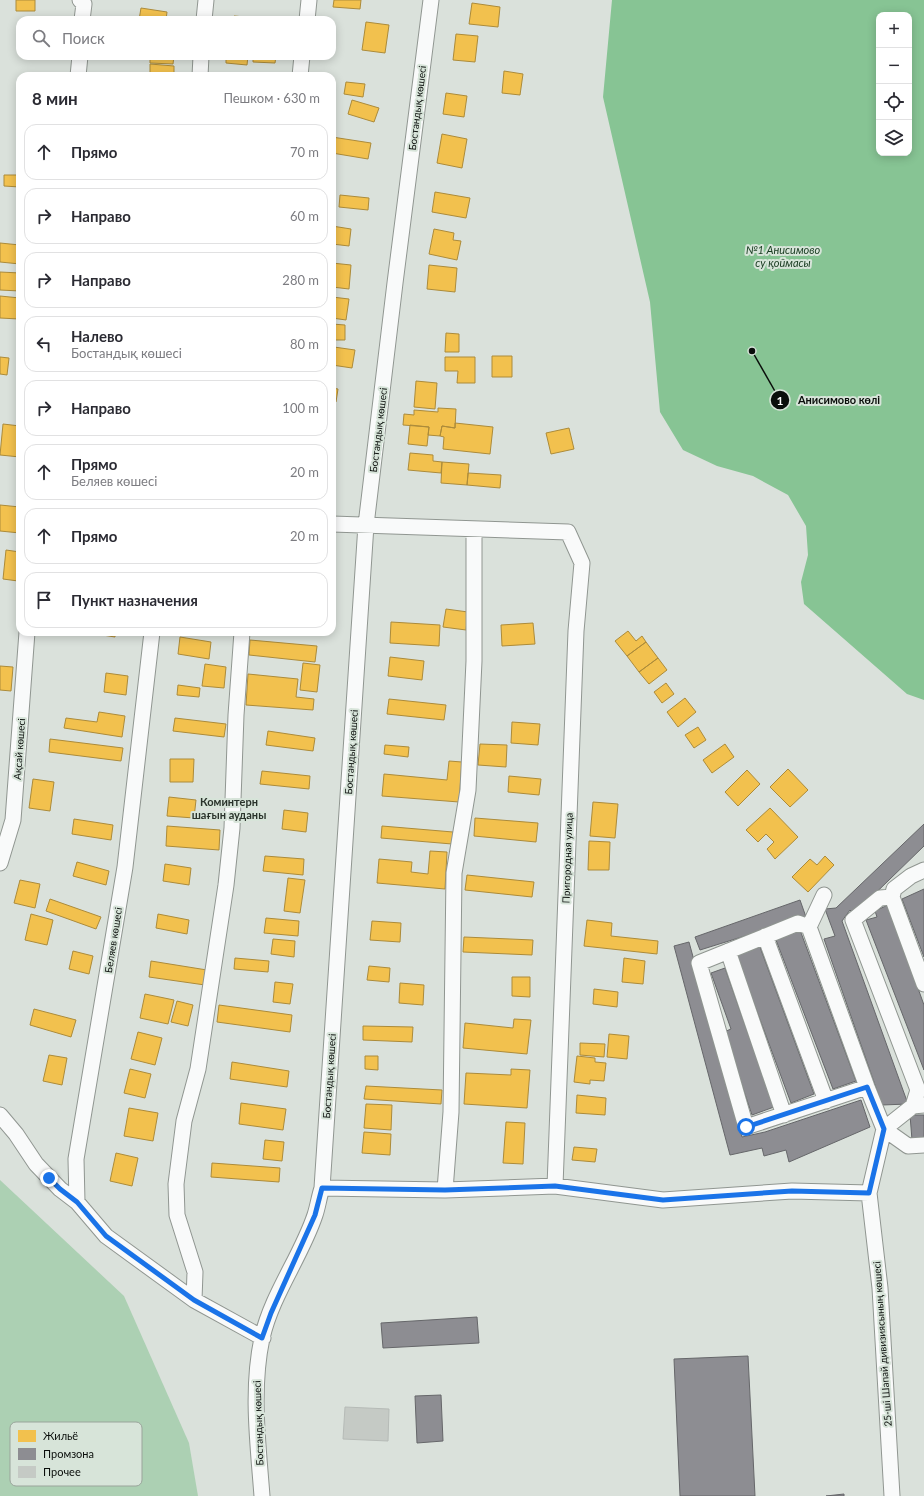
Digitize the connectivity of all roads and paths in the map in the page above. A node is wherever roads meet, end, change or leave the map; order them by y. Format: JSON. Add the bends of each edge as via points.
{"nodes":[{"id":1,"x":206,"y":0,"type":"edge"},
{"id":2,"x":309,"y":0,"type":"edge"},
{"id":3,"x":431,"y":0,"type":"edge"},
{"id":4,"x":82,"y":2,"type":"edge"},
{"id":5,"x":82,"y":16,"type":"edge"},
{"id":6,"x":204,"y":16,"type":"edge"},
{"id":7,"x":307,"y":16,"type":"edge"},
{"id":8,"x":80,"y":60,"type":"edge"},
{"id":9,"x":202,"y":60,"type":"edge"},
{"id":10,"x":302,"y":60,"type":"edge"},
{"id":11,"x":78,"y":72,"type":"edge"},
{"id":12,"x":200,"y":72,"type":"edge"},
{"id":13,"x":300,"y":72,"type":"edge"},
{"id":14,"x":336,"y":524,"type":"edge"},
{"id":15,"x":366,"y":525,"type":"junction"},
{"id":16,"x":474,"y":529,"type":"junction"},
{"id":17,"x":27,"y":636,"type":"edge"},
{"id":18,"x":152,"y":636,"type":"edge"},
{"id":19,"x":242,"y":636,"type":"edge"},
{"id":20,"x":0,"y":863,"type":"edge"},
{"id":21,"x":924,"y":870,"type":"edge"},
{"id":22,"x":824,"y":895,"type":"dead end"},
{"id":23,"x":892,"y":897,"type":"junction"},
{"id":24,"x":809,"y":927,"type":"junction"},
{"id":25,"x":765,"y":936,"type":"junction"},
{"id":26,"x":728,"y":951,"type":"junction"},
{"id":27,"x":924,"y":984,"type":"edge"},
{"id":28,"x":867,"y":1087,"type":"junction"},
{"id":29,"x":826,"y":1101,"type":"junction"},
{"id":30,"x":919,"y":1105,"type":"edge"},
{"id":31,"x":0,"y":1114,"type":"edge"},
{"id":32,"x":784,"y":1115,"type":"junction"},
{"id":33,"x":884,"y":1129,"type":"junction"},
{"id":34,"x":924,"y":1145,"type":"edge"},
{"id":35,"x":555,"y":1186,"type":"junction"},
{"id":36,"x":322,"y":1188,"type":"junction"},
{"id":37,"x":445,"y":1190,"type":"junction"},
{"id":38,"x":869,"y":1193,"type":"junction"},
{"id":39,"x":77,"y":1202,"type":"junction"},
{"id":40,"x":194,"y":1300,"type":"junction"},
{"id":41,"x":262,"y":1338,"type":"junction"},
{"id":42,"x":262,"y":1496,"type":"edge"},
{"id":43,"x":892,"y":1496,"type":"edge"}],
"edges":[{"from":1,"to":6,"type":"street"},
{"from":2,"to":7,"type":"street"},
{"from":3,"to":15,"type":"street","name":"Бостандық көшесі"},
{"from":4,"to":5,"type":"street"},
{"from":8,"to":11,"type":"street"},
{"from":9,"to":12,"type":"street"},
{"from":10,"to":13,"type":"street"},
{"from":14,"to":15,"type":"street"},
{"from":15,"to":16,"type":"street"},
{"from":15,"to":36,"type":"street","name":"Бостандық көшесі"},
{"from":16,"to":35,"type":"street","name":"Пригородная улица","via":[[568,532],[582,563],[576,631]]},
{"from":16,"to":37,"type":"street","via":[[474,661],[468,790],[454,873],[451,1112]]},
{"from":17,"to":20,"type":"street","name":"Ақсай көшесі","via":[[14,820]]},
{"from":18,"to":39,"type":"street","name":"Беляев көшесі","via":[[125,867],[76,1159]]},
{"from":19,"to":40,"type":"street","via":[[232,828],[226,885],[198,1069],[184,1121],[176,1184],[177,1215],[195,1272]]},
{"from":21,"to":23,"type":"street","via":[[894,889]]},
{"from":22,"to":24,"type":"street"},
{"from":23,"to":27,"type":"street"},
{"from":23,"to":30,"type":"street","via":[[880,898],[853,920],[918,1090]]},
{"from":24,"to":25,"type":"street","via":[[798,923]]},
{"from":24,"to":28,"type":"street"},
{"from":25,"to":26,"type":"street"},
{"from":25,"to":29,"type":"street"},
{"from":26,"to":32,"type":"street"},
{"from":26,"to":32,"type":"street","via":[[699,963],[746,1127]]},
{"from":28,"to":29,"type":"street"},
{"from":28,"to":33,"type":"street"},
{"from":29,"to":32,"type":"street"},
{"from":30,"to":33,"type":"street"},
{"from":31,"to":39,"type":"street","via":[[36,1164],[60,1189]]},
{"from":33,"to":34,"type":"street","via":[[908,1146]]},
{"from":33,"to":38,"type":"street","name":"25-ші Шапай дивизиясының көшесі"},
{"from":35,"to":37,"type":"street"},
{"from":35,"to":38,"type":"street","via":[[663,1200],[792,1191]]},
{"from":36,"to":37,"type":"street"},
{"from":36,"to":41,"type":"street","name":"Бостандық көшесі","via":[[315,1215]]},
{"from":38,"to":43,"type":"street","name":"25-ші Шапай дивизиясының көшесі","via":[[880,1288]]},
{"from":39,"to":40,"type":"street","via":[[106,1236]]},
{"from":40,"to":41,"type":"street"},
{"from":41,"to":42,"type":"street","name":"Бостандық көшесі","via":[[255,1384]]}]}
